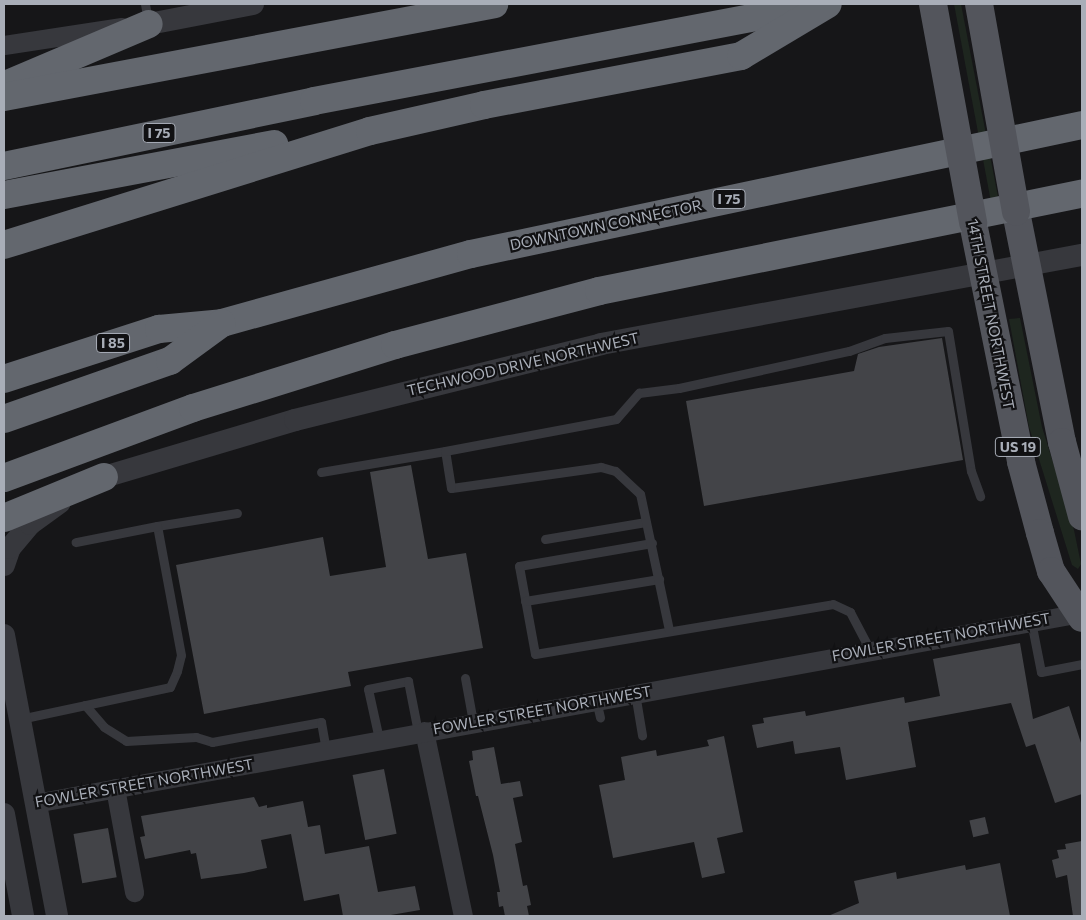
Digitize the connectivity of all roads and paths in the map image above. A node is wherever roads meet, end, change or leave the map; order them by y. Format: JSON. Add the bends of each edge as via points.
{"nodes":[{"id":1,"x":253,"y":4,"type":"edge"},
{"id":2,"x":494,"y":4,"type":"edge"},
{"id":3,"x":827,"y":4,"type":"edge"},
{"id":4,"x":932,"y":4,"type":"edge"},
{"id":5,"x":979,"y":4,"type":"edge"},
{"id":6,"x":147,"y":14,"type":"edge"},
{"id":7,"x":4,"y":45,"type":"edge"},
{"id":8,"x":4,"y":85,"type":"edge"},
{"id":9,"x":4,"y":97,"type":"edge"},
{"id":10,"x":1082,"y":125,"type":"edge"},
{"id":11,"x":370,"y":131,"type":"junction"},
{"id":12,"x":4,"y":166,"type":"edge"},
{"id":13,"x":1082,"y":194,"type":"edge"},
{"id":14,"x":4,"y":195,"type":"edge"},
{"id":15,"x":4,"y":245,"type":"edge"},
{"id":16,"x":1082,"y":255,"type":"edge"},
{"id":17,"x":1027,"y":264,"type":"junction"},
{"id":18,"x":983,"y":272,"type":"junction"},
{"id":19,"x":222,"y":323,"type":"junction"},
{"id":20,"x":4,"y":379,"type":"edge"},
{"id":21,"x":4,"y":420,"type":"edge"},
{"id":22,"x":445,"y":451,"type":"junction"},
{"id":23,"x":321,"y":472,"type":"dead end"},
{"id":24,"x":104,"y":477,"type":"junction"},
{"id":25,"x":4,"y":478,"type":"edge"},
{"id":26,"x":980,"y":496,"type":"dead end"},
{"id":27,"x":4,"y":504,"type":"edge"},
{"id":28,"x":238,"y":513,"type":"dead end"},
{"id":29,"x":1082,"y":516,"type":"edge"},
{"id":30,"x":4,"y":518,"type":"edge"},
{"id":31,"x":646,"y":522,"type":"junction"},
{"id":32,"x":157,"y":526,"type":"junction"},
{"id":33,"x":545,"y":538,"type":"dead end"},
{"id":34,"x":76,"y":542,"type":"dead end"},
{"id":35,"x":652,"y":543,"type":"junction"},
{"id":36,"x":4,"y":565,"type":"edge"},
{"id":37,"x":660,"y":579,"type":"junction"},
{"id":38,"x":526,"y":601,"type":"junction"},
{"id":39,"x":1082,"y":612,"type":"edge"},
{"id":40,"x":1031,"y":621,"type":"junction"},
{"id":41,"x":669,"y":630,"type":"junction"},
{"id":42,"x":4,"y":635,"type":"edge"},
{"id":43,"x":870,"y":650,"type":"junction"},
{"id":44,"x":1082,"y":664,"type":"edge"},
{"id":45,"x":464,"y":678,"type":"dead end"},
{"id":46,"x":635,"y":693,"type":"junction"},
{"id":47,"x":596,"y":700,"type":"junction"},
{"id":48,"x":86,"y":705,"type":"junction"},
{"id":49,"x":13,"y":709,"type":"edge"},
{"id":50,"x":600,"y":718,"type":"dead end"},
{"id":51,"x":473,"y":722,"type":"junction"},
{"id":52,"x":421,"y":732,"type":"junction"},
{"id":53,"x":642,"y":735,"type":"dead end"},
{"id":54,"x":378,"y":739,"type":"junction"},
{"id":55,"x":326,"y":749,"type":"junction"},
{"id":56,"x":115,"y":788,"type":"junction"},
{"id":57,"x":36,"y":803,"type":"junction"},
{"id":58,"x":4,"y":809,"type":"edge"},
{"id":59,"x":4,"y":814,"type":"edge"},
{"id":60,"x":134,"y":892,"type":"dead end"},
{"id":61,"x":23,"y":916,"type":"edge"},
{"id":62,"x":58,"y":916,"type":"edge"},
{"id":63,"x":463,"y":916,"type":"edge"}],
"edges":[{"from":1,"to":6,"type":"street"},
{"from":2,"to":9,"type":"highway"},
{"from":3,"to":11,"type":"highway","via":[[741,56],[484,105]]},
{"from":3,"to":12,"type":"highway","number":"I 75","via":[[314,101]]},
{"from":4,"to":18,"type":"main road","name":"14TH STREET NORTHWEST","number":"US 19","bridge":true},
{"from":5,"to":17,"type":"main road","number":"US 19","bridge":true},
{"from":6,"to":7,"type":"street"},
{"from":6,"to":8,"type":"highway"},
{"from":10,"to":19,"type":"highway","name":"DOWNTOWN CONNECTOR","number":"I 75","via":[[471,254]]},
{"from":11,"to":14,"type":"highway","via":[[320,135]]},
{"from":11,"to":15,"type":"highway"},
{"from":13,"to":25,"type":"highway","via":[[599,290],[396,345],[193,408]]},
{"from":16,"to":17,"type":"street","name":"TECHWOOD DRIVE NORTHWEST"},
{"from":17,"to":18,"type":"street","name":"TECHWOOD DRIVE NORTHWEST"},
{"from":17,"to":29,"type":"main road","number":"US 19","via":[[1062,442]]},
{"from":18,"to":24,"type":"street","name":"TECHWOOD DRIVE NORTHWEST","via":[[602,344],[295,420]]},
{"from":18,"to":39,"type":"main road","name":"14TH STREET NORTHWEST","number":"US 19","via":[[1020,462],[1051,571]]},
{"from":19,"to":20,"type":"highway","number":"I 85","via":[[159,328]]},
{"from":19,"to":21,"type":"highway","number":"I 75","via":[[170,360]]},
{"from":22,"to":23,"type":"lane"},
{"from":22,"to":26,"type":"lane","via":[[616,419],[640,394],[849,351],[885,338],[948,331],[972,471]]},
{"from":22,"to":31,"type":"lane","via":[[451,488],[601,467],[615,470],[640,494]]},
{"from":24,"to":27,"type":"highway"},
{"from":24,"to":30,"type":"highway"},
{"from":24,"to":36,"type":"street","name":"TECHWOOD DRIVE NORTHWEST","via":[[30,524],[10,548]]},
{"from":28,"to":32,"type":"lane"},
{"from":31,"to":33,"type":"lane"},
{"from":31,"to":35,"type":"lane"},
{"from":32,"to":34,"type":"lane"},
{"from":32,"to":48,"type":"lane","via":[[181,655],[177,671],[170,687]]},
{"from":35,"to":37,"type":"lane"},
{"from":35,"to":38,"type":"lane","via":[[519,566]]},
{"from":37,"to":38,"type":"lane"},
{"from":37,"to":41,"type":"lane"},
{"from":38,"to":41,"type":"lane","via":[[535,654]]},
{"from":39,"to":40,"type":"street","name":"FOWLER STREET NORTHWEST"},
{"from":40,"to":43,"type":"street","name":"FOWLER STREET NORTHWEST"},
{"from":40,"to":44,"type":"lane","via":[[1041,672]]},
{"from":41,"to":43,"type":"lane","via":[[833,604],[850,612]]},
{"from":42,"to":49,"type":"street"},
{"from":43,"to":46,"type":"street","name":"FOWLER STREET NORTHWEST"},
{"from":45,"to":51,"type":"lane"},
{"from":46,"to":47,"type":"street","name":"FOWLER STREET NORTHWEST"},
{"from":46,"to":53,"type":"lane"},
{"from":47,"to":50,"type":"lane"},
{"from":47,"to":51,"type":"street","name":"FOWLER STREET NORTHWEST"},
{"from":48,"to":49,"type":"lane"},
{"from":48,"to":55,"type":"lane","via":[[104,727],[126,741],[196,737],[212,742],[321,722]]},
{"from":49,"to":57,"type":"street"},
{"from":51,"to":52,"type":"street","name":"FOWLER STREET NORTHWEST"},
{"from":52,"to":54,"type":"street","name":"FOWLER STREET NORTHWEST"},
{"from":52,"to":54,"type":"lane","via":[[408,681],[368,689]]},
{"from":52,"to":63,"type":"street"},
{"from":54,"to":55,"type":"street","name":"FOWLER STREET NORTHWEST"},
{"from":55,"to":56,"type":"street","name":"FOWLER STREET NORTHWEST"},
{"from":56,"to":57,"type":"street","name":"FOWLER STREET NORTHWEST"},
{"from":56,"to":60,"type":"street"},
{"from":57,"to":58,"type":"street","name":"FOWLER STREET NORTHWEST"},
{"from":57,"to":62,"type":"street"},
{"from":59,"to":61,"type":"street"}]}
